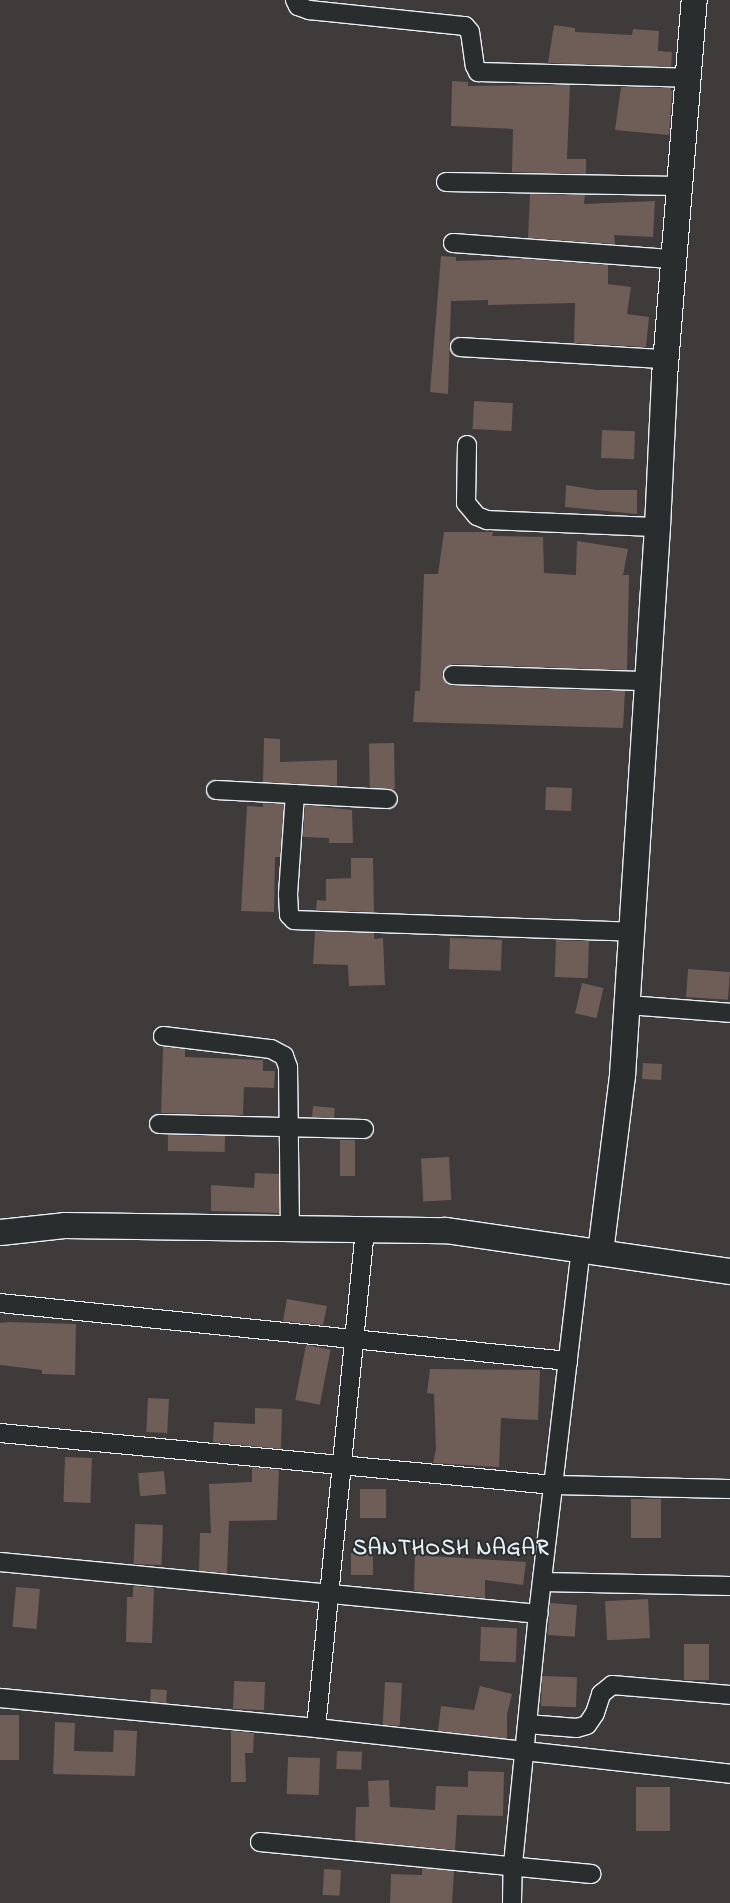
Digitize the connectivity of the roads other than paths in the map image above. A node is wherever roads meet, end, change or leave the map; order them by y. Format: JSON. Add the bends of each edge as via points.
{"nodes":[{"id":1,"x":295,"y":0,"type":"edge"},
{"id":2,"x":694,"y":0,"type":"edge"},
{"id":3,"x":688,"y":78,"type":"junction"},
{"id":4,"x":446,"y":182,"type":"dead end"},
{"id":5,"x":679,"y":186,"type":"junction"},
{"id":6,"x":453,"y":243,"type":"dead end"},
{"id":7,"x":673,"y":260,"type":"junction"},
{"id":8,"x":460,"y":347,"type":"dead end"},
{"id":9,"x":665,"y":359,"type":"junction"},
{"id":10,"x":467,"y":445,"type":"dead end"},
{"id":11,"x":657,"y":527,"type":"junction"},
{"id":12,"x":453,"y":675,"type":"dead end"},
{"id":13,"x":648,"y":681,"type":"junction"},
{"id":14,"x":216,"y":790,"type":"dead end"},
{"id":15,"x":295,"y":794,"type":"junction"},
{"id":16,"x":388,"y":799,"type":"dead end"},
{"id":17,"x":631,"y":932,"type":"junction"},
{"id":18,"x":627,"y":1005,"type":"junction"},
{"id":19,"x":730,"y":1013,"type":"edge"},
{"id":20,"x":162,"y":1036,"type":"dead end"},
{"id":21,"x":159,"y":1124,"type":"dead end"},
{"id":22,"x":289,"y":1127,"type":"junction"},
{"id":23,"x":364,"y":1129,"type":"dead end"},
{"id":24,"x":290,"y":1227,"type":"junction"},
{"id":25,"x":365,"y":1229,"type":"junction"},
{"id":26,"x":0,"y":1232,"type":"edge"},
{"id":27,"x":590,"y":1251,"type":"junction"},
{"id":28,"x":730,"y":1271,"type":"edge"},
{"id":29,"x":0,"y":1303,"type":"edge"},
{"id":30,"x":356,"y":1341,"type":"junction"},
{"id":31,"x":568,"y":1361,"type":"junction"},
{"id":32,"x":0,"y":1433,"type":"edge"},
{"id":33,"x":342,"y":1464,"type":"junction"},
{"id":34,"x":553,"y":1485,"type":"junction"},
{"id":35,"x":730,"y":1489,"type":"edge"},
{"id":36,"x":0,"y":1562,"type":"edge"},
{"id":37,"x":543,"y":1582,"type":"junction"},
{"id":38,"x":730,"y":1586,"type":"edge"},
{"id":39,"x":329,"y":1596,"type":"junction"},
{"id":40,"x":538,"y":1614,"type":"junction"},
{"id":41,"x":730,"y":1695,"type":"edge"},
{"id":42,"x":0,"y":1698,"type":"edge"},
{"id":43,"x":527,"y":1724,"type":"junction"},
{"id":44,"x":316,"y":1728,"type":"junction"},
{"id":45,"x":525,"y":1750,"type":"junction"},
{"id":46,"x":730,"y":1774,"type":"edge"},
{"id":47,"x":260,"y":1842,"type":"dead end"},
{"id":48,"x":513,"y":1864,"type":"junction"},
{"id":49,"x":591,"y":1874,"type":"dead end"},
{"id":50,"x":512,"y":1903,"type":"edge"}],
"edges":[{"from":1,"to":3,"type":"street","via":[[298,6],[309,10],[465,26],[470,32],[478,72]]},
{"from":2,"to":3,"type":"street"},
{"from":3,"to":5,"type":"street"},
{"from":4,"to":5,"type":"street"},
{"from":5,"to":7,"type":"street"},
{"from":6,"to":7,"type":"street"},
{"from":7,"to":9,"type":"street"},
{"from":8,"to":9,"type":"street"},
{"from":9,"to":11,"type":"street"},
{"from":10,"to":11,"type":"street","via":[[466,503],[476,516],[487,520]]},
{"from":11,"to":13,"type":"street"},
{"from":12,"to":13,"type":"street"},
{"from":13,"to":17,"type":"street"},
{"from":14,"to":15,"type":"street"},
{"from":15,"to":16,"type":"street"},
{"from":15,"to":17,"type":"street","via":[[288,894],[289,915],[294,920]]},
{"from":17,"to":18,"type":"street"},
{"from":18,"to":19,"type":"street"},
{"from":18,"to":27,"type":"street","via":[[622,1075]]},
{"from":20,"to":22,"type":"street","via":[[271,1049],[284,1056],[288,1067]]},
{"from":21,"to":22,"type":"street"},
{"from":22,"to":23,"type":"street"},
{"from":22,"to":24,"type":"street"},
{"from":24,"to":25,"type":"street"},
{"from":24,"to":26,"type":"street","via":[[64,1225]]},
{"from":25,"to":27,"type":"street","via":[[445,1230]]},
{"from":25,"to":30,"type":"street"},
{"from":27,"to":28,"type":"street"},
{"from":27,"to":31,"type":"street"},
{"from":29,"to":30,"type":"street"},
{"from":30,"to":31,"type":"street"},
{"from":30,"to":33,"type":"street"},
{"from":31,"to":34,"type":"street"},
{"from":32,"to":33,"type":"street"},
{"from":33,"to":34,"type":"street"},
{"from":33,"to":39,"type":"street"},
{"from":34,"to":35,"type":"street"},
{"from":34,"to":37,"type":"street"},
{"from":36,"to":39,"type":"street"},
{"from":37,"to":38,"type":"street"},
{"from":37,"to":40,"type":"street"},
{"from":39,"to":40,"type":"street"},
{"from":39,"to":44,"type":"street"},
{"from":40,"to":43,"type":"street"},
{"from":41,"to":43,"type":"street","via":[[612,1685],[602,1694],[587,1725],[577,1728]]},
{"from":42,"to":44,"type":"street"},
{"from":43,"to":45,"type":"street"},
{"from":44,"to":45,"type":"street"},
{"from":45,"to":46,"type":"street"},
{"from":45,"to":48,"type":"street"},
{"from":47,"to":48,"type":"street"},
{"from":48,"to":49,"type":"street"},
{"from":48,"to":50,"type":"street"}]}
